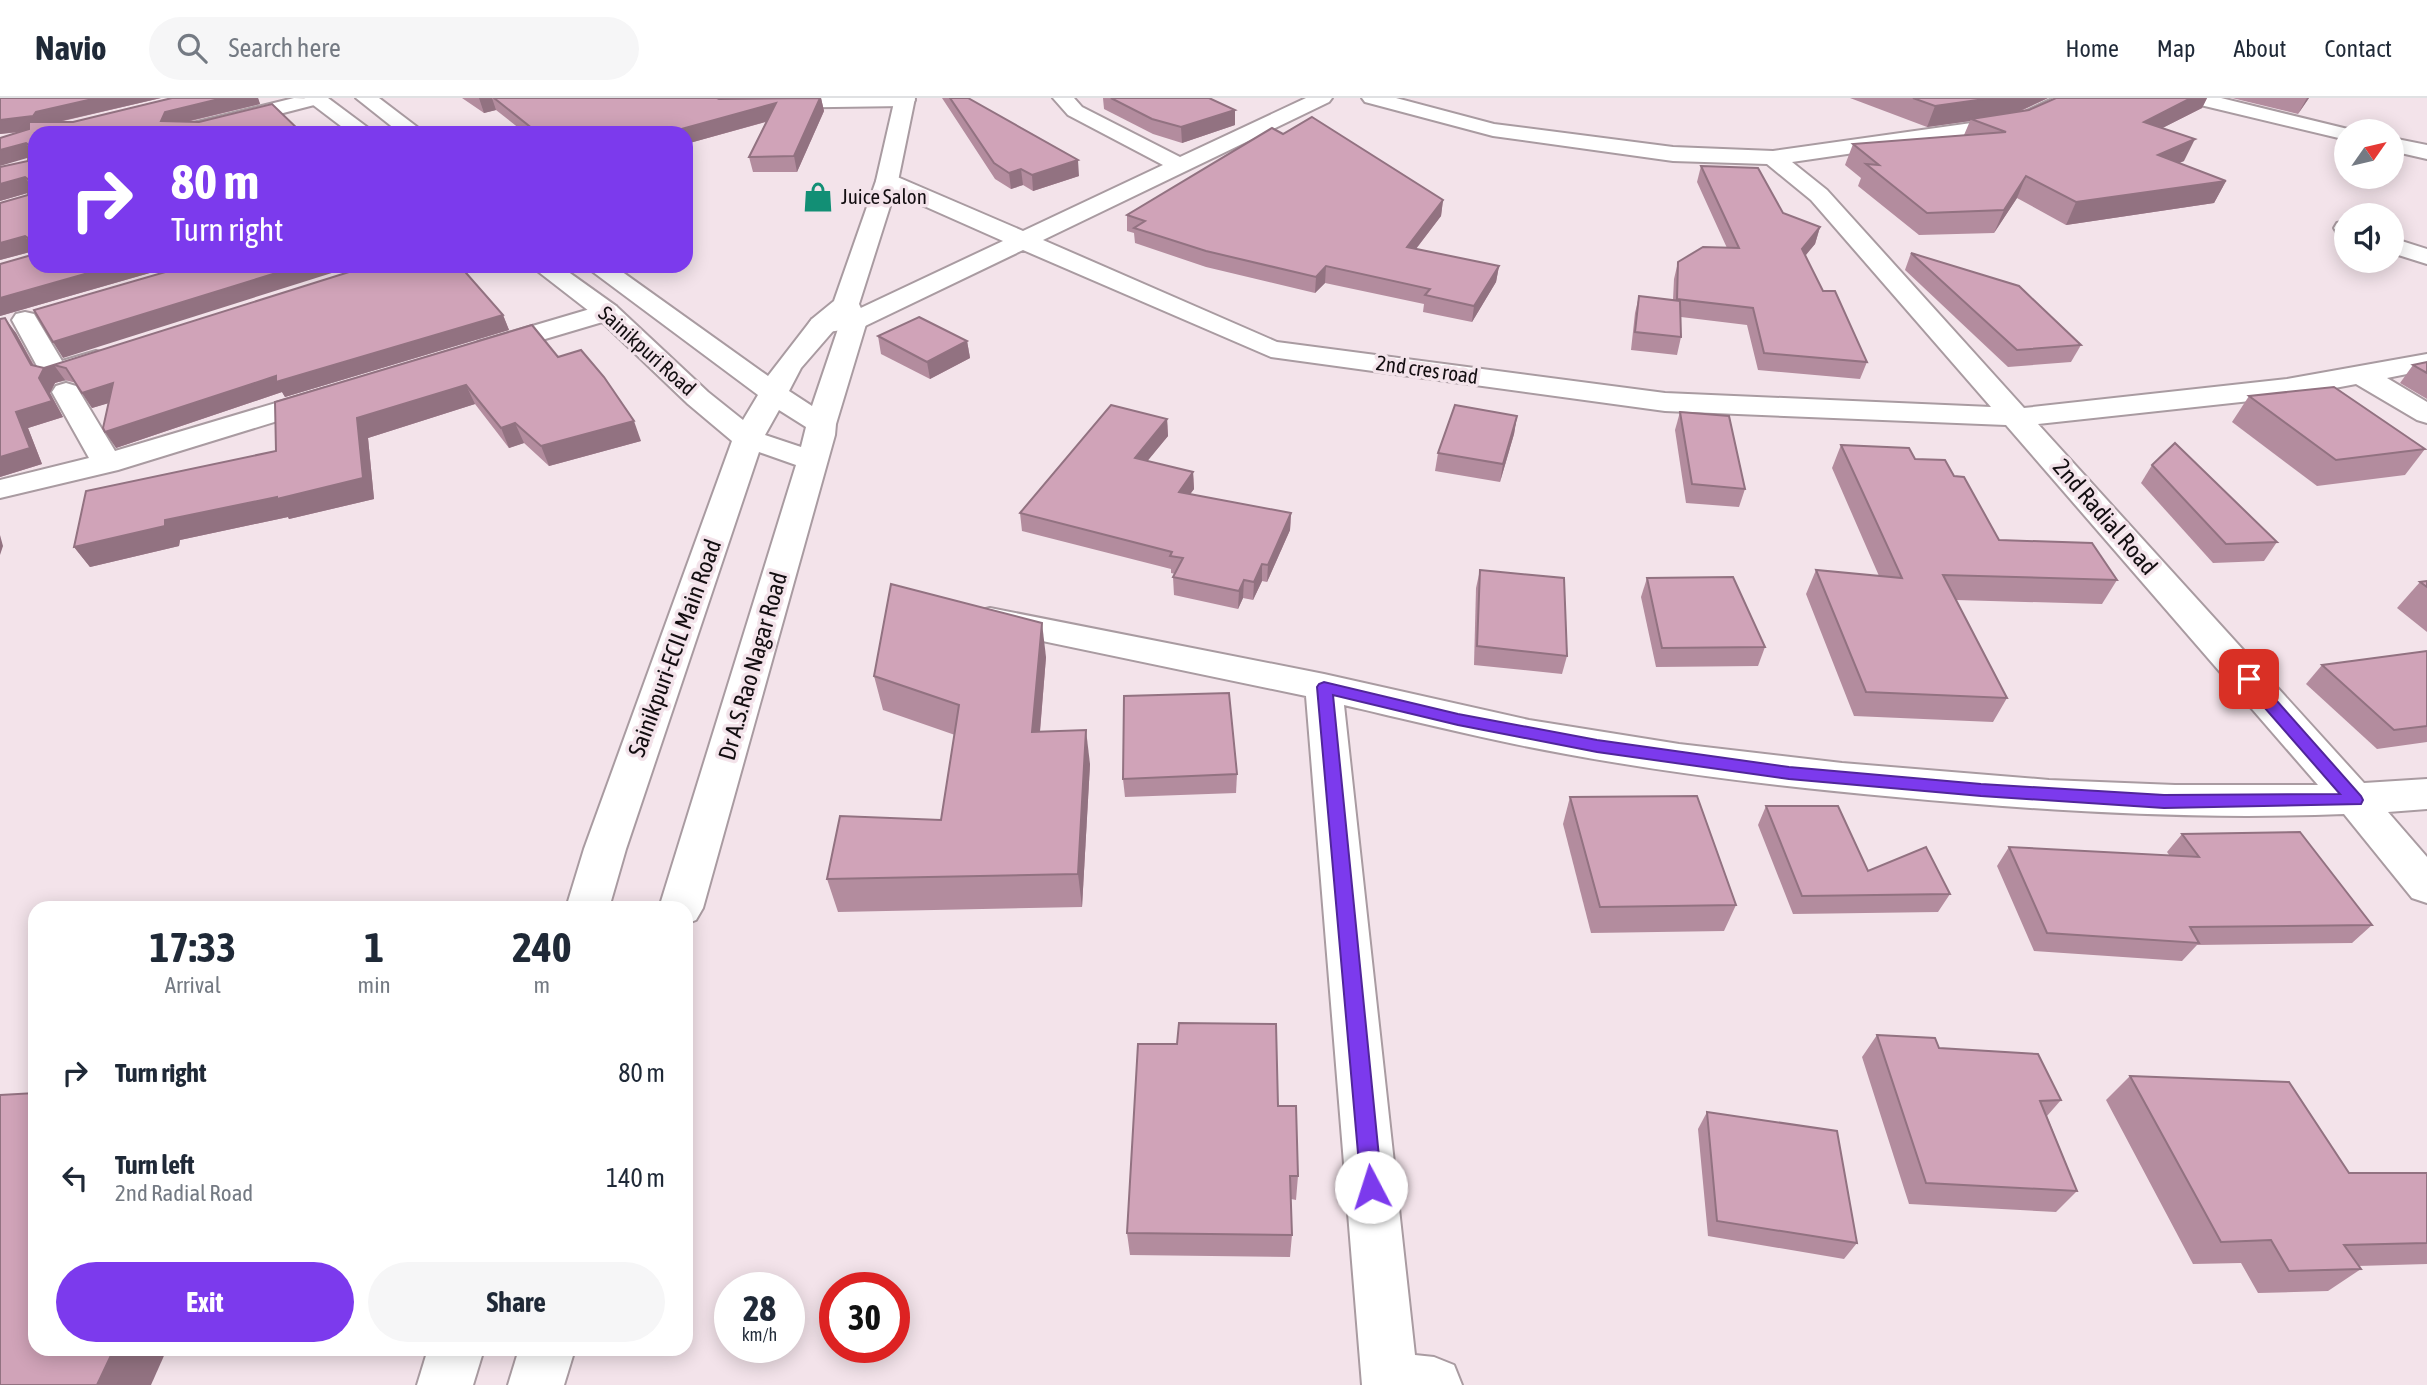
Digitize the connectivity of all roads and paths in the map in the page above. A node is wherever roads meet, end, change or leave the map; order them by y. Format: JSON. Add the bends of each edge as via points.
{"nodes":[{"id":1,"x":366,"y":98,"type":"edge"},
{"id":2,"x":1063,"y":98,"type":"edge"},
{"id":3,"x":1322,"y":98,"type":"edge"},
{"id":4,"x":1372,"y":98,"type":"edge"},
{"id":5,"x":2070,"y":98,"type":"edge"},
{"id":6,"x":2194,"y":98,"type":"edge"},
{"id":7,"x":315,"y":99,"type":"edge"},
{"id":8,"x":905,"y":99,"type":"edge"},
{"id":9,"x":748,"y":104,"type":"edge"},
{"id":10,"x":209,"y":126,"type":"edge"},
{"id":11,"x":354,"y":126,"type":"edge"},
{"id":12,"x":404,"y":126,"type":"edge"},
{"id":13,"x":2334,"y":131,"type":"edge"},
{"id":14,"x":2404,"y":147,"type":"edge"},
{"id":15,"x":2427,"y":152,"type":"edge"},
{"id":16,"x":1773,"y":158,"type":"junction"},
{"id":17,"x":1179,"y":165,"type":"junction"},
{"id":18,"x":887,"y":181,"type":"junction"},
{"id":19,"x":1022,"y":242,"type":"junction"},
{"id":20,"x":2404,"y":249,"type":"edge"},
{"id":21,"x":2427,"y":257,"type":"edge"},
{"id":22,"x":554,"y":273,"type":"edge"},
{"id":23,"x":608,"y":273,"type":"edge"},
{"id":24,"x":607,"y":312,"type":"junction"},
{"id":25,"x":850,"y":313,"type":"junction"},
{"id":26,"x":25,"y":320,"type":"edge"},
{"id":27,"x":821,"y":325,"type":"junction"},
{"id":28,"x":118,"y":352,"type":"edge"},
{"id":29,"x":722,"y":354,"type":"junction"},
{"id":30,"x":462,"y":356,"type":"edge"},
{"id":31,"x":2427,"y":362,"type":"edge"},
{"id":32,"x":2363,"y":376,"type":"junction"},
{"id":33,"x":357,"y":387,"type":"edge"},
{"id":34,"x":66,"y":392,"type":"edge"},
{"id":35,"x":773,"y":393,"type":"junction"},
{"id":36,"x":2427,"y":414,"type":"edge"},
{"id":37,"x":2018,"y":417,"type":"junction"},
{"id":38,"x":821,"y":424,"type":"junction"},
{"id":39,"x":748,"y":439,"type":"junction"},
{"id":40,"x":812,"y":460,"type":"junction"},
{"id":41,"x":107,"y":463,"type":"junction"},
{"id":42,"x":0,"y":489,"type":"edge"},
{"id":43,"x":957,"y":612,"type":"edge"},
{"id":44,"x":1324,"y":687,"type":"junction"},
{"id":45,"x":2427,"y":794,"type":"edge"},
{"id":46,"x":2355,"y":800,"type":"junction"},
{"id":47,"x":2427,"y":886,"type":"edge"},
{"id":48,"x":589,"y":901,"type":"edge"},
{"id":49,"x":683,"y":901,"type":"edge"},
{"id":50,"x":454,"y":1356,"type":"edge"},
{"id":51,"x":545,"y":1356,"type":"edge"},
{"id":52,"x":1404,"y":1384,"type":"edge"},
{"id":53,"x":445,"y":1385,"type":"edge"},
{"id":54,"x":536,"y":1385,"type":"edge"}],
"edges":[{"from":1,"to":12,"type":"street"},
{"from":2,"to":17,"type":"street","via":[[1075,111]]},
{"from":3,"to":17,"type":"street"},
{"from":4,"to":16,"type":"street","via":[[1493,130],[1673,154]]},
{"from":5,"to":16,"type":"street","via":[[2019,123]]},
{"from":6,"to":13,"type":"street"},
{"from":7,"to":10,"type":"street"},
{"from":7,"to":11,"type":"street"},
{"from":8,"to":9,"type":"street"},
{"from":8,"to":18,"type":"street"},
{"from":14,"to":15,"type":"street"},
{"from":16,"to":37,"type":"street","name":"2nd Radial Road","via":[[1819,195]]},
{"from":17,"to":19,"type":"street"},
{"from":18,"to":19,"type":"street","name":"2nd cres road"},
{"from":18,"to":25,"type":"street"},
{"from":19,"to":25,"type":"street"},
{"from":19,"to":37,"type":"street","name":"2nd cres road","via":[[1271,349],[1665,402]]},
{"from":20,"to":21,"type":"street"},
{"from":22,"to":24,"type":"street","name":"Sainikpuri Road"},
{"from":23,"to":29,"type":"street","name":"Sainikpuri Road"},
{"from":24,"to":30,"type":"street"},
{"from":24,"to":39,"type":"street","name":"Sainikpuri Road"},
{"from":25,"to":27,"type":"street"},
{"from":25,"to":38,"type":"street"},
{"from":26,"to":28,"type":"street","via":[[54,373]]},
{"from":27,"to":29,"type":"street","via":[[766,352]]},
{"from":27,"to":35,"type":"street","name":"Sainikpuri-ECIL Main Road"},
{"from":29,"to":35,"type":"street","name":"Sainikpuri Road"},
{"from":31,"to":32,"type":"street","name":"2nd cres road"},
{"from":32,"to":36,"type":"street"},
{"from":32,"to":37,"type":"street","name":"2nd cres road"},
{"from":33,"to":41,"type":"street"},
{"from":34,"to":41,"type":"street"},
{"from":35,"to":38,"type":"street","name":"Sainikpuri Road"},
{"from":35,"to":39,"type":"street","name":"Sainikpuri-ECIL Main Road"},
{"from":37,"to":46,"type":"street","name":"2nd Radial Road"},
{"from":38,"to":40,"type":"street","name":"Dr A.S.Rao Nagar Road"},
{"from":39,"to":40,"type":"street"},
{"from":39,"to":48,"type":"street","name":"Sainikpuri-ECIL Main Road"},
{"from":40,"to":49,"type":"street","name":"Dr A.S.Rao Nagar Road"},
{"from":41,"to":42,"type":"street"},
{"from":43,"to":44,"type":"street"},
{"from":44,"to":46,"type":"street","via":[[1584,744],[1789,773],[2164,802]]},
{"from":44,"to":52,"type":"street"},
{"from":45,"to":46,"type":"street"},
{"from":46,"to":47,"type":"street","name":"2nd Radial Road"},
{"from":50,"to":53,"type":"street"},
{"from":51,"to":54,"type":"street"}]}
